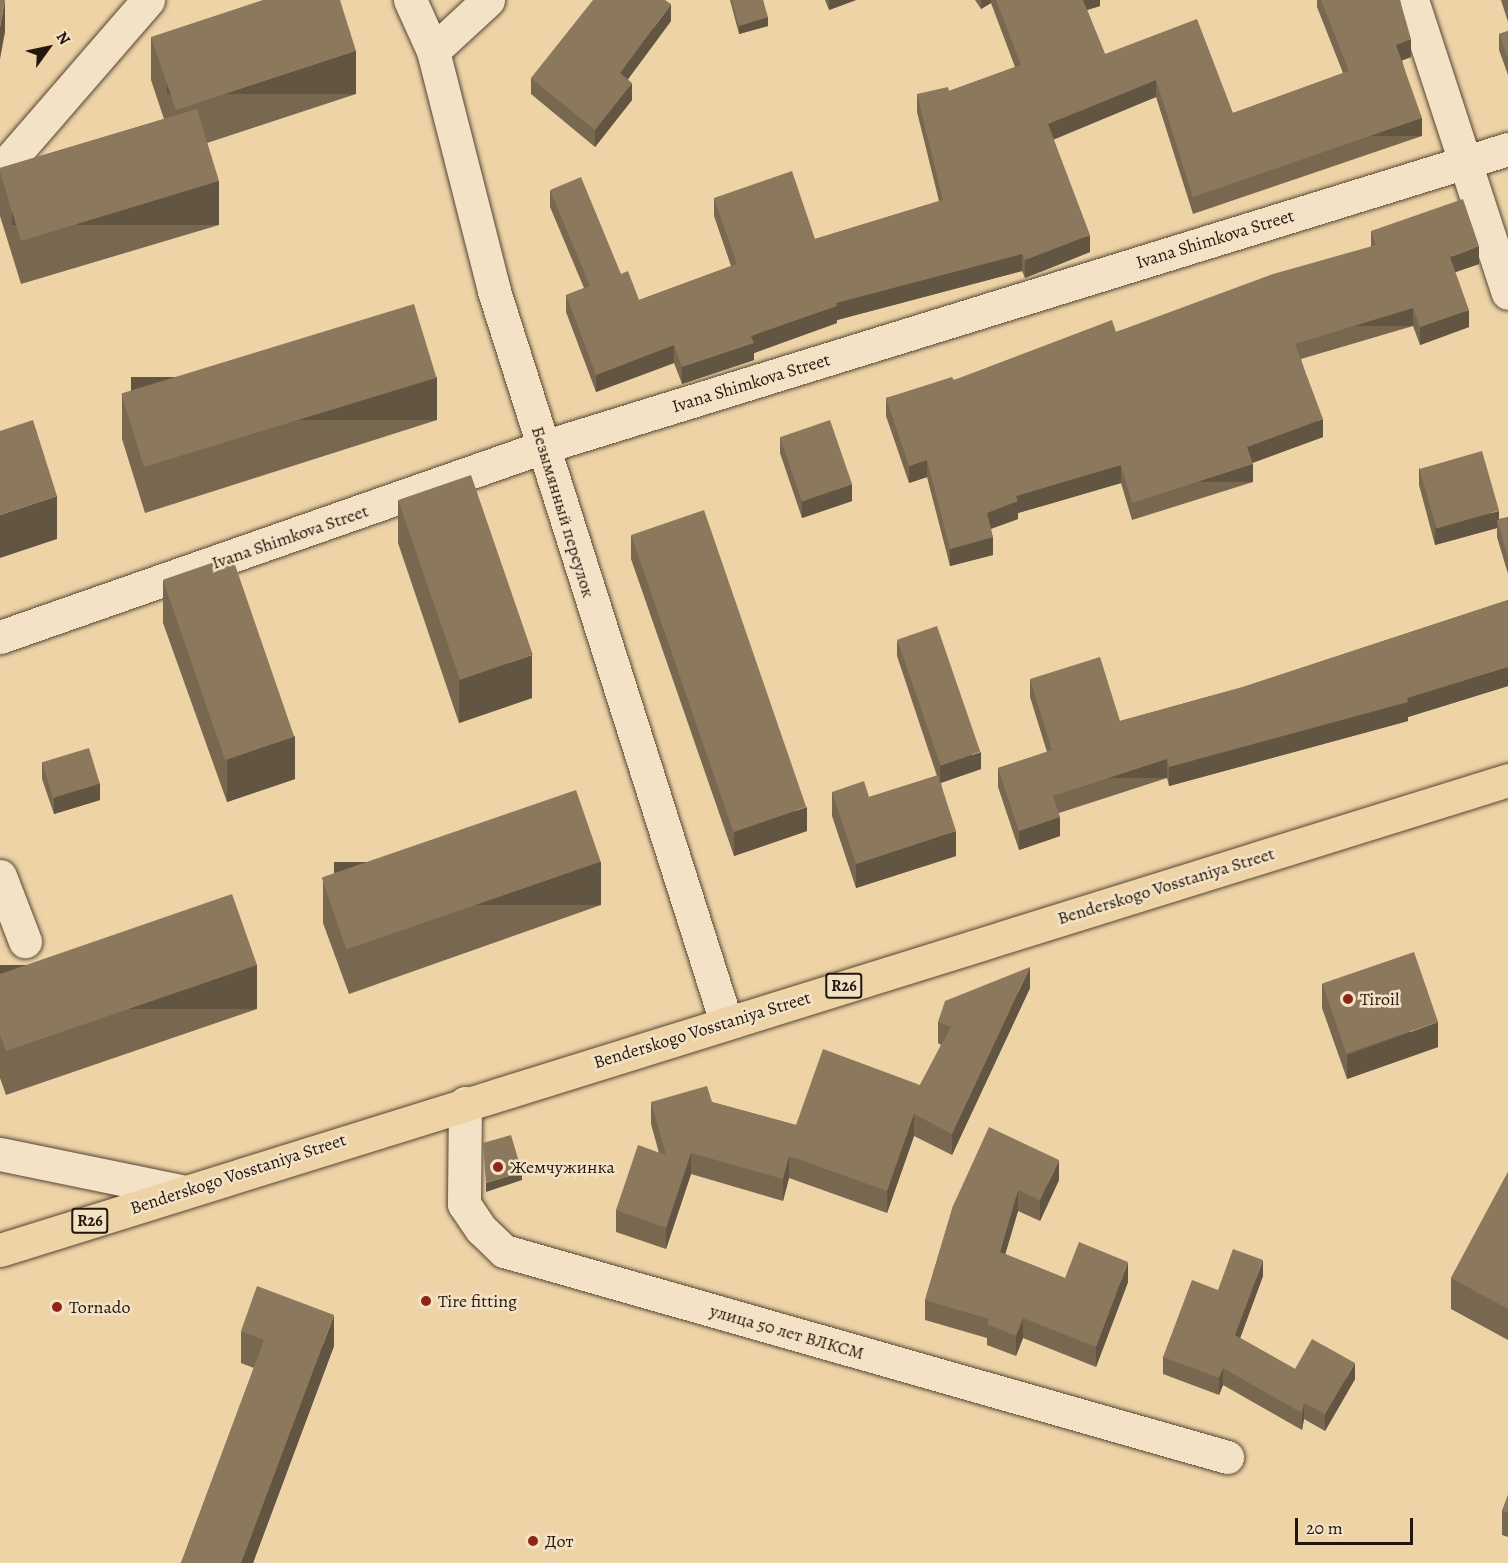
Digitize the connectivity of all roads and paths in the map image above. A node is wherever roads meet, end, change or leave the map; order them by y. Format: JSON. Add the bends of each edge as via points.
{"nodes":[{"id":1,"x":410,"y":0,"type":"edge"},
{"id":2,"x":488,"y":0,"type":"edge"},
{"id":3,"x":1412,"y":0,"type":"edge"},
{"id":4,"x":141,"y":2,"type":"edge"},
{"id":5,"x":433,"y":51,"type":"junction"},
{"id":6,"x":1508,"y":149,"type":"edge"},
{"id":7,"x":1464,"y":161,"type":"junction"},
{"id":8,"x":0,"y":171,"type":"edge"},
{"id":9,"x":1508,"y":293,"type":"edge"},
{"id":10,"x":543,"y":447,"type":"junction"},
{"id":11,"x":0,"y":637,"type":"edge"},
{"id":12,"x":1508,"y":780,"type":"edge"},
{"id":13,"x":0,"y":876,"type":"edge"},
{"id":14,"x":25,"y":941,"type":"dead end"},
{"id":15,"x":726,"y":1022,"type":"junction"},
{"id":16,"x":465,"y":1103,"type":"junction"},
{"id":17,"x":0,"y":1154,"type":"edge"},
{"id":18,"x":180,"y":1191,"type":"junction"},
{"id":19,"x":0,"y":1250,"type":"edge"},
{"id":20,"x":1227,"y":1457,"type":"dead end"}],
"edges":[{"from":1,"to":5,"type":"street","name":"Безымянный переулок"},
{"from":2,"to":5,"type":"street"},
{"from":3,"to":7,"type":"street"},
{"from":4,"to":8,"type":"street"},
{"from":5,"to":10,"type":"street","name":"Безымянный переулок","via":[[494,291]]},
{"from":6,"to":7,"type":"street","name":"Ivana Shimkova Street"},
{"from":7,"to":9,"type":"street"},
{"from":7,"to":10,"type":"street","name":"Ivana Shimkova Street"},
{"from":10,"to":11,"type":"street","name":"Ivana Shimkova Street"},
{"from":10,"to":15,"type":"street","name":"Безымянный переулок"},
{"from":12,"to":15,"type":"main road","name":"Benderskogo Vosstaniya Street","number":"R26"},
{"from":13,"to":14,"type":"street"},
{"from":15,"to":16,"type":"main road","name":"Benderskogo Vosstaniya Street","number":"R26"},
{"from":16,"to":18,"type":"main road","name":"Benderskogo Vosstaniya Street","number":"R26"},
{"from":16,"to":20,"type":"street","name":"улица 50 лет ВЛКСМ","via":[[464,1204],[481,1229],[504,1251]]},
{"from":17,"to":18,"type":"street"},
{"from":18,"to":19,"type":"main road","name":"Benderskogo Vosstaniya Street","number":"R26"}]}
